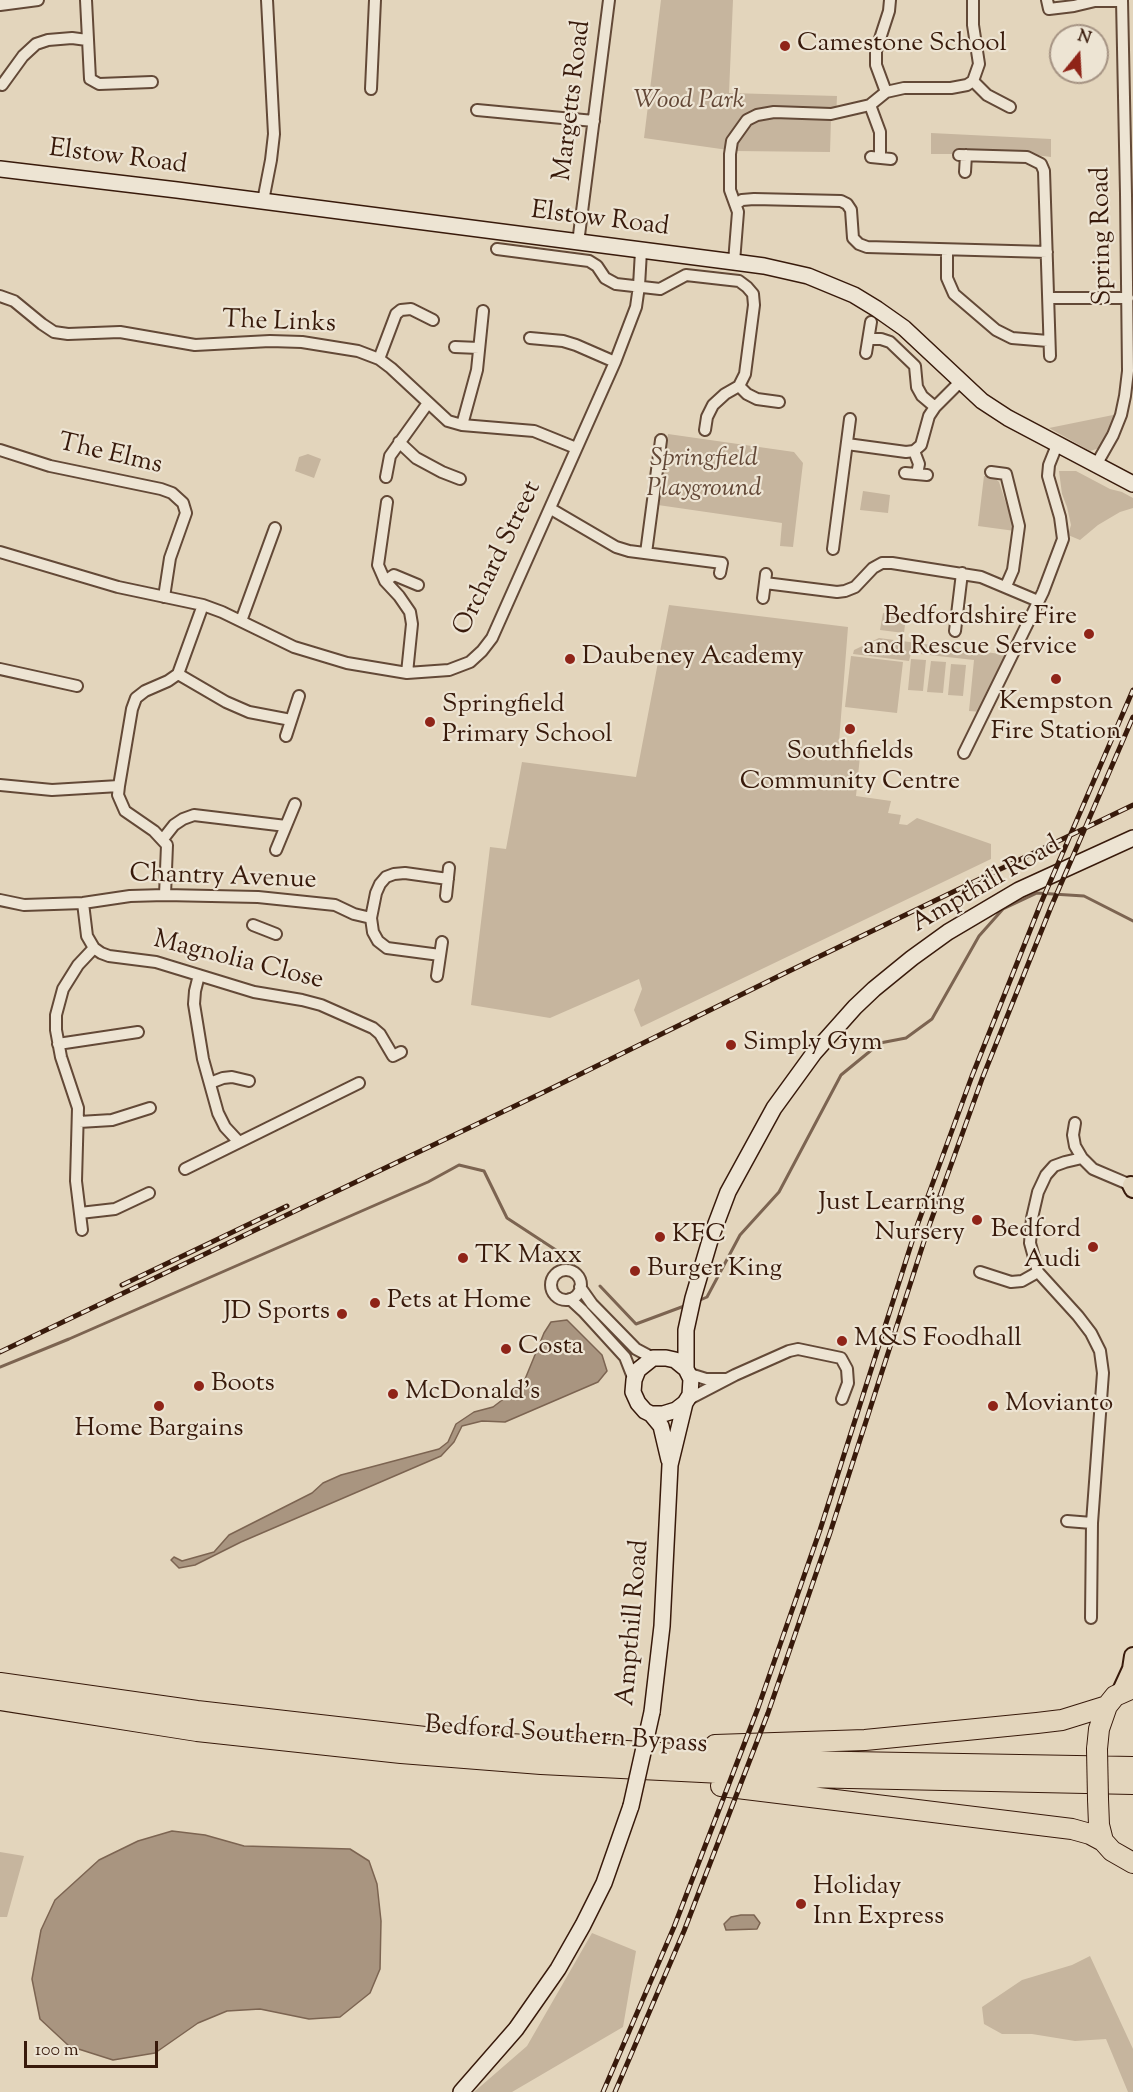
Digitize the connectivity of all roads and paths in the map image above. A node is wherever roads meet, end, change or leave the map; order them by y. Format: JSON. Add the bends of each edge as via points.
{"nodes":[{"id":1,"x":38,"y":0,"type":"edge"},
{"id":2,"x":86,"y":0,"type":"edge"},
{"id":3,"x":267,"y":0,"type":"edge"},
{"id":4,"x":375,"y":0,"type":"edge"},
{"id":5,"x":609,"y":0,"type":"edge"},
{"id":6,"x":890,"y":0,"type":"edge"},
{"id":7,"x":974,"y":0,"type":"edge"},
{"id":8,"x":1122,"y":1,"type":"edge"},
{"id":9,"x":0,"y":5,"type":"edge"},
{"id":10,"x":1048,"y":10,"type":"edge"},
{"id":11,"x":87,"y":40,"type":"junction"},
{"id":12,"x":973,"y":81,"type":"junction"},
{"id":13,"x":151,"y":83,"type":"dead end"},
{"id":14,"x":4,"y":87,"type":"edge"},
{"id":15,"x":371,"y":88,"type":"dead end"},
{"id":16,"x":886,"y":92,"type":"junction"},
{"id":17,"x":1008,"y":102,"type":"dead end"},
{"id":18,"x":870,"y":105,"type":"junction"},
{"id":19,"x":477,"y":109,"type":"dead end"},
{"id":20,"x":594,"y":121,"type":"junction"},
{"id":21,"x":880,"y":158,"type":"dead end"},
{"id":22,"x":0,"y":169,"type":"edge"},
{"id":23,"x":965,"y":172,"type":"dead end"},
{"id":24,"x":1130,"y":194,"type":"edge"},
{"id":25,"x":263,"y":201,"type":"junction"},
{"id":26,"x":736,"y":204,"type":"junction"},
{"id":27,"x":578,"y":243,"type":"junction"},
{"id":28,"x":497,"y":249,"type":"dead end"},
{"id":29,"x":947,"y":250,"type":"junction"},
{"id":30,"x":641,"y":251,"type":"junction"},
{"id":31,"x":1047,"y":252,"type":"junction"},
{"id":32,"x":734,"y":262,"type":"junction"},
{"id":33,"x":639,"y":286,"type":"junction"},
{"id":34,"x":0,"y":296,"type":"edge"},
{"id":35,"x":1049,"y":298,"type":"junction"},
{"id":36,"x":1128,"y":298,"type":"junction"},
{"id":37,"x":483,"y":311,"type":"dead end"},
{"id":38,"x":433,"y":320,"type":"dead end"},
{"id":39,"x":871,"y":322,"type":"dead end"},
{"id":40,"x":530,"y":338,"type":"dead end"},
{"id":41,"x":869,"y":339,"type":"junction"},
{"id":42,"x":1048,"y":341,"type":"junction"},
{"id":43,"x":455,"y":347,"type":"dead end"},
{"id":44,"x":479,"y":348,"type":"junction"},
{"id":45,"x":866,"y":354,"type":"dead end"},
{"id":46,"x":1050,"y":356,"type":"dead end"},
{"id":47,"x":379,"y":359,"type":"junction"},
{"id":48,"x":615,"y":362,"type":"junction"},
{"id":49,"x":960,"y":382,"type":"junction"},
{"id":50,"x":739,"y":386,"type":"junction"},
{"id":51,"x":779,"y":402,"type":"dead end"},
{"id":52,"x":428,"y":403,"type":"junction"},
{"id":53,"x":935,"y":407,"type":"junction"},
{"id":54,"x":850,"y":418,"type":"dead end"},
{"id":55,"x":462,"y":425,"type":"junction"},
{"id":56,"x":705,"y":430,"type":"dead end"},
{"id":57,"x":662,"y":440,"type":"dead end"},
{"id":58,"x":399,"y":442,"type":"junction"},
{"id":59,"x":848,"y":444,"type":"junction"},
{"id":60,"x":1057,"y":445,"type":"junction"},
{"id":61,"x":576,"y":448,"type":"junction"},
{"id":62,"x":0,"y":450,"type":"edge"},
{"id":63,"x":914,"y":451,"type":"junction"},
{"id":64,"x":1096,"y":465,"type":"junction"},
{"id":65,"x":992,"y":472,"type":"dead end"},
{"id":66,"x":905,"y":473,"type":"dead end"},
{"id":67,"x":386,"y":477,"type":"dead end"},
{"id":68,"x":460,"y":479,"type":"dead end"},
{"id":69,"x":1133,"y":484,"type":"edge"},
{"id":70,"x":387,"y":502,"type":"dead end"},
{"id":71,"x":551,"y":509,"type":"junction"},
{"id":72,"x":275,"y":528,"type":"dead end"},
{"id":73,"x":833,"y":549,"type":"dead end"},
{"id":74,"x":0,"y":552,"type":"edge"},
{"id":75,"x":646,"y":553,"type":"junction"},
{"id":76,"x":720,"y":573,"type":"dead end"},
{"id":77,"x":962,"y":573,"type":"junction"},
{"id":78,"x":385,"y":581,"type":"junction"},
{"id":79,"x":418,"y":585,"type":"dead end"},
{"id":80,"x":1006,"y":586,"type":"junction"},
{"id":81,"x":164,"y":597,"type":"junction"},
{"id":82,"x":763,"y":598,"type":"dead end"},
{"id":83,"x":1038,"y":600,"type":"junction"},
{"id":84,"x":203,"y":605,"type":"junction"},
{"id":85,"x":241,"y":621,"type":"junction"},
{"id":86,"x":955,"y":631,"type":"dead end"},
{"id":87,"x":0,"y":669,"type":"edge"},
{"id":88,"x":407,"y":673,"type":"junction"},
{"id":89,"x":178,"y":674,"type":"junction"},
{"id":90,"x":77,"y":686,"type":"dead end"},
{"id":91,"x":299,"y":696,"type":"dead end"},
{"id":92,"x":291,"y":720,"type":"junction"},
{"id":93,"x":286,"y":736,"type":"dead end"},
{"id":94,"x":964,"y":753,"type":"dead end"},
{"id":95,"x":0,"y":785,"type":"edge"},
{"id":96,"x":119,"y":786,"type":"junction"},
{"id":97,"x":295,"y":804,"type":"dead end"},
{"id":98,"x":286,"y":826,"type":"junction"},
{"id":99,"x":1133,"y":838,"type":"edge"},
{"id":100,"x":163,"y":839,"type":"junction"},
{"id":101,"x":276,"y":850,"type":"dead end"},
{"id":102,"x":165,"y":895,"type":"junction"},
{"id":103,"x":446,"y":896,"type":"dead end"},
{"id":104,"x":0,"y":900,"type":"edge"},
{"id":105,"x":83,"y":903,"type":"junction"},
{"id":106,"x":371,"y":918,"type":"junction"},
{"id":107,"x":253,"y":925,"type":"dead end"},
{"id":108,"x":276,"y":934,"type":"dead end"},
{"id":109,"x":442,"y":942,"type":"dead end"},
{"id":110,"x":94,"y":948,"type":"junction"},
{"id":111,"x":440,"y":955,"type":"junction"},
{"id":112,"x":199,"y":975,"type":"junction"},
{"id":113,"x":437,"y":976,"type":"dead end"},
{"id":114,"x":138,"y":1032,"type":"dead end"},
{"id":115,"x":58,"y":1044,"type":"junction"},
{"id":116,"x":401,"y":1052,"type":"dead end"},
{"id":117,"x":249,"y":1081,"type":"dead end"},
{"id":118,"x":210,"y":1083,"type":"junction"},
{"id":119,"x":359,"y":1083,"type":"dead end"},
{"id":120,"x":150,"y":1108,"type":"dead end"},
{"id":121,"x":79,"y":1122,"type":"junction"},
{"id":122,"x":1075,"y":1123,"type":"dead end"},
{"id":123,"x":238,"y":1141,"type":"junction"},
{"id":124,"x":1082,"y":1158,"type":"junction"},
{"id":125,"x":185,"y":1169,"type":"dead end"},
{"id":126,"x":1132,"y":1187,"type":"edge"},
{"id":127,"x":149,"y":1192,"type":"dead end"},
{"id":128,"x":80,"y":1213,"type":"junction"},
{"id":129,"x":82,"y":1230,"type":"dead end"},
{"id":130,"x":980,"y":1272,"type":"dead end"},
{"id":131,"x":1038,"y":1272,"type":"junction"},
{"id":132,"x":580,"y":1287,"type":"junction"},
{"id":133,"x":570,"y":1299,"type":"junction"},
{"id":134,"x":686,"y":1330,"type":"junction"},
{"id":135,"x":656,"y":1358,"type":"junction"},
{"id":136,"x":688,"y":1371,"type":"junction"},
{"id":137,"x":727,"y":1379,"type":"junction"},
{"id":138,"x":634,"y":1380,"type":"junction"},
{"id":139,"x":842,"y":1399,"type":"dead end"},
{"id":140,"x":686,"y":1402,"type":"junction"},
{"id":141,"x":651,"y":1414,"type":"junction"},
{"id":142,"x":670,"y":1465,"type":"junction"},
{"id":143,"x":1067,"y":1521,"type":"dead end"},
{"id":144,"x":1092,"y":1523,"type":"junction"},
{"id":145,"x":1091,"y":1618,"type":"dead end"},
{"id":146,"x":1133,"y":1656,"type":"edge"},
{"id":147,"x":0,"y":1683,"type":"edge"},
{"id":148,"x":1120,"y":1696,"type":"edge"},
{"id":149,"x":0,"y":1700,"type":"edge"},
{"id":150,"x":460,"y":1741,"type":"junction"},
{"id":151,"x":541,"y":1764,"type":"junction"},
{"id":152,"x":1133,"y":1767,"type":"edge"},
{"id":153,"x":1133,"y":1784,"type":"edge"},
{"id":154,"x":1103,"y":1841,"type":"junction"},
{"id":155,"x":1133,"y":1863,"type":"edge"},
{"id":156,"x":461,"y":2092,"type":"edge"}],
"edges":[{"from":1,"to":9,"type":"street"},
{"from":2,"to":11,"type":"street"},
{"from":3,"to":25,"type":"street","via":[[274,134]]},
{"from":4,"to":15,"type":"street"},
{"from":5,"to":20,"type":"street","name":"Margetts Road"},
{"from":6,"to":16,"type":"street","via":[[876,51],[876,65]]},
{"from":7,"to":12,"type":"street","via":[[973,25],[980,64]]},
{"from":8,"to":10,"type":"street","via":[[1095,1]]},
{"from":8,"to":24,"type":"street","name":"Spring Road"},
{"from":11,"to":13,"type":"street","via":[[88,74],[94,83]]},
{"from":11,"to":14,"type":"street","via":[[72,38],[36,44],[23,56]]},
{"from":12,"to":16,"type":"street","via":[[960,87]]},
{"from":12,"to":17,"type":"street","via":[[987,95]]},
{"from":16,"to":18,"type":"street"},
{"from":18,"to":21,"type":"street","via":[[880,132]]},
{"from":18,"to":26,"type":"street","via":[[831,114],[774,112],[747,120],[732,141],[730,154],[730,190]]},
{"from":19,"to":20,"type":"street"},
{"from":20,"to":27,"type":"street","name":"Margetts Road"},
{"from":22,"to":25,"type":"main road","name":"Elstow Road"},
{"from":23,"to":31,"type":"street","via":[[962,155],[1027,157],[1041,164]]},
{"from":24,"to":36,"type":"street","name":"Spring Road"},
{"from":25,"to":27,"type":"main road","name":"Elstow Road"},
{"from":26,"to":29,"type":"street","via":[[754,199],[834,200],[847,204],[851,210],[851,231],[859,244]]},
{"from":26,"to":32,"type":"street"},
{"from":27,"to":30,"type":"main road","name":"Elstow Road"},
{"from":28,"to":33,"type":"street","via":[[509,255],[589,261],[616,284]]},
{"from":29,"to":31,"type":"street"},
{"from":29,"to":42,"type":"street","via":[[947,278],[954,294],[996,330],[1012,338]]},
{"from":30,"to":32,"type":"main road","name":"Elstow Road"},
{"from":30,"to":33,"type":"street","name":"Orchard Street"},
{"from":31,"to":35,"type":"street"},
{"from":32,"to":49,"type":"main road","name":"Elstow Road","via":[[808,276],[854,295],[904,328]]},
{"from":33,"to":48,"type":"street","name":"Orchard Street","via":[[636,307]]},
{"from":33,"to":50,"type":"street","via":[[660,289],[686,275],[739,281],[747,287],[753,294],[754,305],[745,374]]},
{"from":34,"to":47,"type":"street","name":"The Links","via":[[14,301],[54,332],[120,332],[195,345],[317,343]]},
{"from":35,"to":36,"type":"street"},
{"from":35,"to":42,"type":"street"},
{"from":36,"to":64,"type":"street","name":"Spring Road","via":[[1125,396],[1113,435]]},
{"from":37,"to":44,"type":"street","via":[[486,327]]},
{"from":38,"to":47,"type":"street","via":[[411,309],[401,310]]},
{"from":39,"to":41,"type":"street"},
{"from":40,"to":48,"type":"street","via":[[563,341]]},
{"from":41,"to":45,"type":"street"},
{"from":41,"to":53,"type":"street","via":[[890,342],[915,366],[917,387]]},
{"from":42,"to":46,"type":"street"},
{"from":43,"to":44,"type":"street"},
{"from":44,"to":55,"type":"street"},
{"from":47,"to":52,"type":"street","name":"The Links"},
{"from":48,"to":61,"type":"street","name":"Orchard Street"},
{"from":49,"to":53,"type":"street"},
{"from":49,"to":60,"type":"main road","name":"Elstow Road","via":[[998,412]]},
{"from":50,"to":51,"type":"street","via":[[757,399]]},
{"from":50,"to":56,"type":"street","via":[[713,405]]},
{"from":52,"to":55,"type":"street","name":"The Links","via":[[448,421]]},
{"from":52,"to":58,"type":"street"},
{"from":53,"to":63,"type":"street","via":[[921,445]]},
{"from":54,"to":59,"type":"street"},
{"from":55,"to":61,"type":"street","name":"The Links","via":[[534,431]]},
{"from":57,"to":75,"type":"street"},
{"from":58,"to":67,"type":"street","via":[[390,456]]},
{"from":58,"to":68,"type":"street","via":[[416,458]]},
{"from":59,"to":63,"type":"street"},
{"from":59,"to":73,"type":"street"},
{"from":60,"to":64,"type":"main road","name":"Elstow Road"},
{"from":60,"to":83,"type":"street","via":[[1048,476],[1063,539]]},
{"from":61,"to":71,"type":"street","name":"Orchard Street"},
{"from":62,"to":81,"type":"street","name":"The Elms","via":[[50,466],[172,493],[183,503],[186,513],[170,558]]},
{"from":63,"to":66,"type":"street","via":[[922,475]]},
{"from":64,"to":69,"type":"main road","name":"Elstow Road"},
{"from":65,"to":80,"type":"street","via":[[1006,474],[1019,526],[1013,570]]},
{"from":70,"to":78,"type":"street","via":[[378,565]]},
{"from":71,"to":75,"type":"street","via":[[616,547]]},
{"from":71,"to":88,"type":"street","name":"Orchard Street","via":[[492,638],[482,651],[470,662],[449,670]]},
{"from":72,"to":85,"type":"street"},
{"from":74,"to":81,"type":"street","name":"Orchard Street"},
{"from":75,"to":76,"type":"street","via":[[722,563]]},
{"from":77,"to":80,"type":"street"},
{"from":77,"to":82,"type":"street","via":[[882,563],[845,591],[765,578]]},
{"from":77,"to":86,"type":"street"},
{"from":78,"to":79,"type":"street","via":[[394,575]]},
{"from":78,"to":88,"type":"street","via":[[410,612]]},
{"from":80,"to":83,"type":"street"},
{"from":81,"to":84,"type":"street","name":"Orchard Street"},
{"from":83,"to":94,"type":"street"},
{"from":84,"to":85,"type":"street","name":"Orchard Street"},
{"from":84,"to":89,"type":"street"},
{"from":85,"to":88,"type":"street","name":"Orchard Street","via":[[324,657]]},
{"from":87,"to":90,"type":"street"},
{"from":89,"to":92,"type":"street","via":[[249,712]]},
{"from":89,"to":96,"type":"street","via":[[136,698]]},
{"from":91,"to":92,"type":"street"},
{"from":92,"to":93,"type":"street"},
{"from":95,"to":96,"type":"street","via":[[52,790]]},
{"from":96,"to":100,"type":"street","via":[[118,795],[125,811]]},
{"from":97,"to":98,"type":"street"},
{"from":98,"to":100,"type":"street","via":[[194,815],[174,825]]},
{"from":98,"to":101,"type":"street"},
{"from":99,"to":134,"type":"main road","name":"Ampthill Road","via":[[1034,883],[966,920],[912,958],[855,1007],[794,1079],[758,1134],[724,1203],[703,1260]]},
{"from":100,"to":102,"type":"street","via":[[168,854]]},
{"from":102,"to":105,"type":"street","name":"Chantry Avenue"},
{"from":102,"to":106,"type":"street","name":"Chantry Avenue","via":[[309,901],[335,905]]},
{"from":103,"to":106,"type":"street","via":[[448,874],[394,874],[380,884]]},
{"from":104,"to":105,"type":"street","name":"Chantry Avenue","via":[[24,905]]},
{"from":105,"to":110,"type":"street","via":[[87,936]]},
{"from":106,"to":111,"type":"street","via":[[373,932],[387,948]]},
{"from":107,"to":108,"type":"street"},
{"from":109,"to":111,"type":"street"},
{"from":110,"to":112,"type":"street","name":"Magnolia Close","via":[[110,956],[156,962]]},
{"from":110,"to":115,"type":"street","via":[[63,989],[56,1015]]},
{"from":111,"to":113,"type":"street"},
{"from":112,"to":116,"type":"street","name":"Magnolia Close","via":[[254,992],[321,1005],[373,1028],[393,1056]]},
{"from":112,"to":118,"type":"street","via":[[194,1004]]},
{"from":114,"to":115,"type":"street","via":[[124,1039]]},
{"from":115,"to":121,"type":"street"},
{"from":117,"to":118,"type":"street","via":[[232,1077]]},
{"from":118,"to":123,"type":"street","via":[[218,1113]]},
{"from":119,"to":123,"type":"street"},
{"from":120,"to":121,"type":"street","via":[[112,1120]]},
{"from":121,"to":128,"type":"street","via":[[76,1181]]},
{"from":122,"to":124,"type":"street","via":[[1075,1146]]},
{"from":123,"to":125,"type":"street"},
{"from":124,"to":126,"type":"street","via":[[1093,1169]]},
{"from":124,"to":131,"type":"street","via":[[1054,1167],[1038,1192],[1030,1243]]},
{"from":127,"to":128,"type":"street","via":[[115,1209]]},
{"from":128,"to":129,"type":"street"},
{"from":130,"to":131,"type":"street","via":[[1011,1282]]},
{"from":131,"to":144,"type":"street","via":[[1078,1316],[1100,1351],[1103,1373]]},
{"from":132,"to":133,"type":"street"},
{"from":132,"to":133,"type":"street","via":[[574,1272],[562,1270],[554,1275],[552,1291],[557,1298]]},
{"from":132,"to":135,"type":"street","via":[[636,1349]]},
{"from":133,"to":138,"type":"street","via":[[625,1357]]},
{"from":134,"to":135,"type":"main road","via":[[673,1347]]},
{"from":134,"to":136,"type":"main road","name":"Ampthill Road"},
{"from":135,"to":136,"type":"main road","via":[[675,1360]]},
{"from":135,"to":138,"type":"main road","via":[[638,1370]]},
{"from":136,"to":137,"type":"street","via":[[706,1379]]},
{"from":136,"to":140,"type":"main road","via":[[691,1387]]},
{"from":137,"to":139,"type":"street","via":[[798,1349],[841,1358],[848,1383]]},
{"from":137,"to":140,"type":"street"},
{"from":138,"to":141,"type":"main road","via":[[634,1397]]},
{"from":140,"to":141,"type":"main road","via":[[669,1413]]},
{"from":140,"to":142,"type":"main road","name":"Ampthill Road"},
{"from":141,"to":142,"type":"main road","name":"Ampthill Road","via":[[663,1433]]},
{"from":142,"to":156,"type":"main road","name":"Ampthill Road","bridge":true,"via":[[662,1626],[652,1712],[631,1806],[604,1883],[558,1969],[516,2029]]},
{"from":143,"to":144,"type":"street"},
{"from":144,"to":145,"type":"street"},
{"from":146,"to":148,"type":"main road"},
{"from":147,"to":150,"type":"highway","name":"Bedford Southern Bypass","via":[[197,1711]]},
{"from":148,"to":150,"type":"highway","via":[[1062,1720],[865,1740],[685,1746]]},
{"from":148,"to":154,"type":"highway","bridge":true,"via":[[1099,1729],[1098,1799]]},
{"from":149,"to":151,"type":"highway","name":"Bedford Southern Bypass","via":[[208,1732]]},
{"from":150,"to":152,"type":"highway","name":"Bedford Southern Bypass","via":[[793,1761]]},
{"from":151,"to":153,"type":"highway","name":"Bedford Southern Bypass","via":[[802,1777]]},
{"from":151,"to":154,"type":"highway","via":[[620,1777],[752,1789],[1072,1829]]},
{"from":154,"to":155,"type":"highway"}]}
